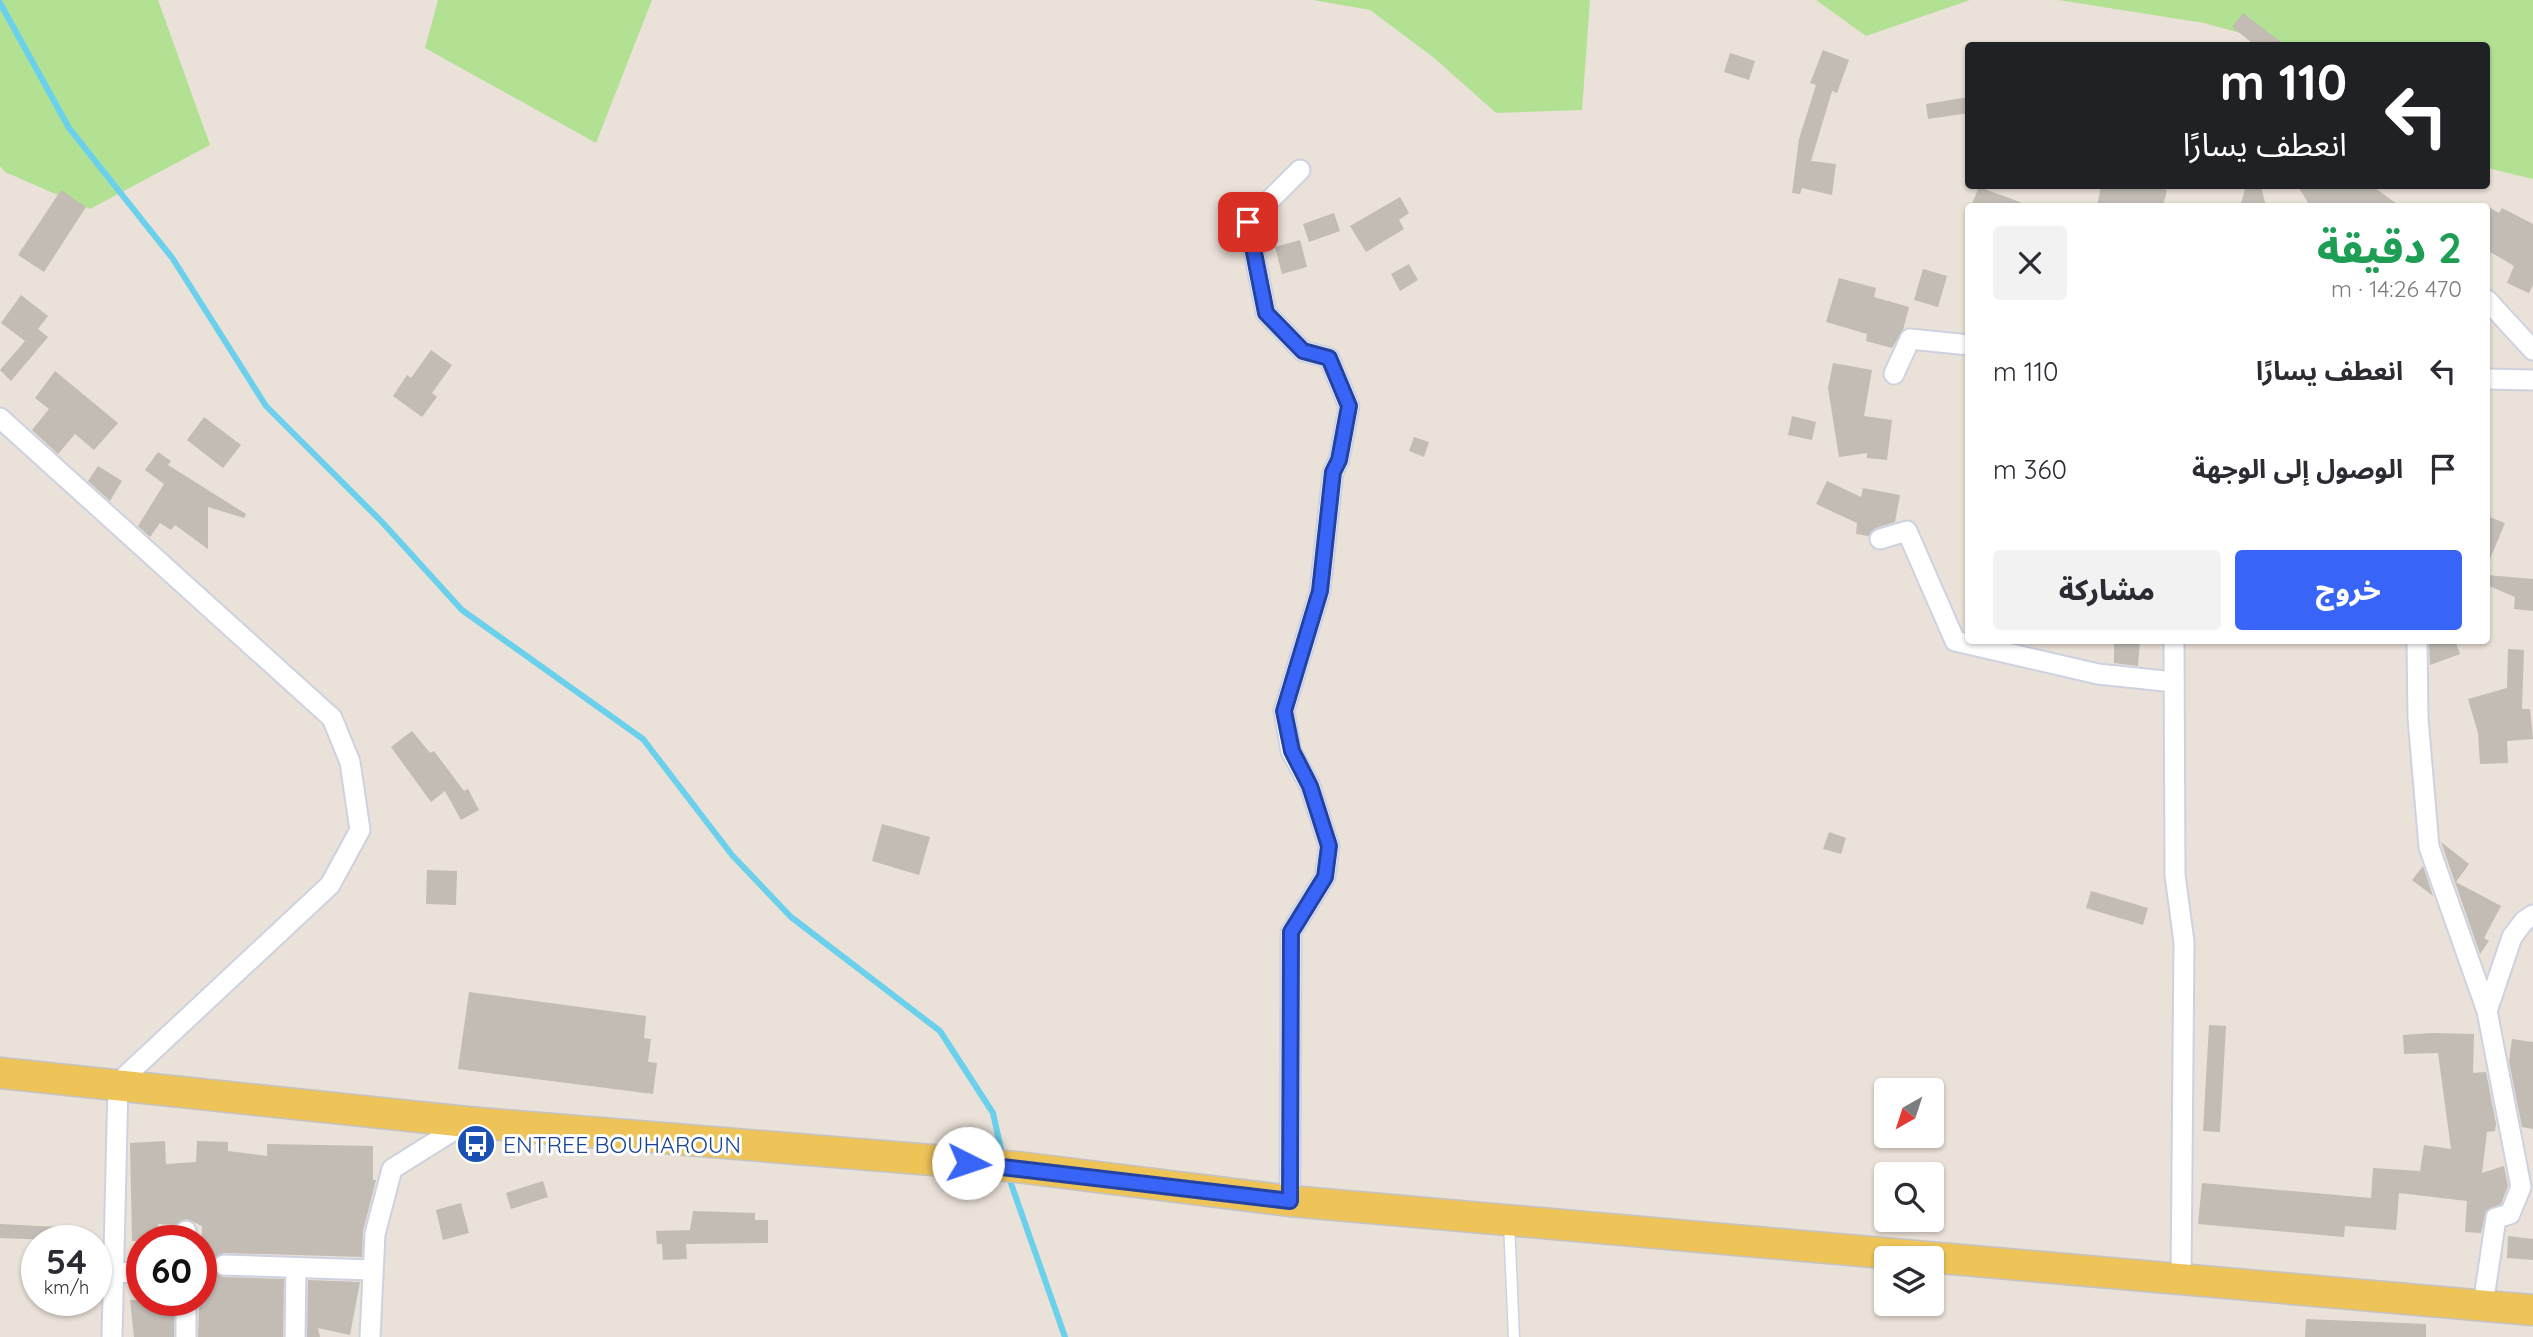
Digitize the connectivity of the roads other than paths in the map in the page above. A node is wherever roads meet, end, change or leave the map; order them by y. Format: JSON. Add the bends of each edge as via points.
{"nodes":[{"id":1,"x":1300,"y":170,"type":"dead end"},
{"id":2,"x":2490,"y":303,"type":"edge"},
{"id":3,"x":1965,"y":345,"type":"edge"},
{"id":4,"x":2533,"y":350,"type":"edge"},
{"id":5,"x":1894,"y":374,"type":"dead end"},
{"id":6,"x":2490,"y":379,"type":"edge"},
{"id":7,"x":2533,"y":380,"type":"edge"},
{"id":8,"x":0,"y":418,"type":"edge"},
{"id":9,"x":1880,"y":540,"type":"dead end"},
{"id":10,"x":1965,"y":643,"type":"edge"},
{"id":11,"x":1968,"y":644,"type":"edge"},
{"id":12,"x":2174,"y":644,"type":"edge"},
{"id":13,"x":2417,"y":644,"type":"edge"},
{"id":14,"x":2175,"y":682,"type":"junction"},
{"id":15,"x":2533,"y":915,"type":"edge"},
{"id":16,"x":2487,"y":1011,"type":"junction"},
{"id":17,"x":0,"y":1073,"type":"edge"},
{"id":18,"x":118,"y":1083,"type":"junction"},
{"id":19,"x":467,"y":1122,"type":"junction"},
{"id":20,"x":1290,"y":1201,"type":"junction"},
{"id":21,"x":1509,"y":1220,"type":"junction"},
{"id":22,"x":224,"y":1265,"type":"dead end"},
{"id":23,"x":296,"y":1268,"type":"junction"},
{"id":24,"x":371,"y":1270,"type":"junction"},
{"id":25,"x":115,"y":1272,"type":"junction"},
{"id":26,"x":126,"y":1272,"type":"edge"},
{"id":27,"x":2181,"y":1281,"type":"junction"},
{"id":28,"x":2483,"y":1305,"type":"junction"},
{"id":29,"x":2533,"y":1310,"type":"edge"},
{"id":30,"x":186,"y":1316,"type":"edge"},
{"id":31,"x":112,"y":1337,"type":"edge"},
{"id":32,"x":186,"y":1337,"type":"edge"},
{"id":33,"x":295,"y":1337,"type":"edge"},
{"id":34,"x":370,"y":1337,"type":"edge"},
{"id":35,"x":1514,"y":1337,"type":"edge"}],
"edges":[{"from":1,"to":20,"type":"street","via":[[1248,222],[1266,313],[1303,351],[1329,358],[1349,406],[1333,472],[1320,591],[1284,711],[1292,751],[1310,786],[1329,846],[1325,877],[1291,932]]},
{"from":2,"to":4,"type":"street"},
{"from":3,"to":5,"type":"street","via":[[1910,339]]},
{"from":6,"to":7,"type":"street"},
{"from":8,"to":18,"type":"street","via":[[332,718],[351,762],[360,830],[330,885]]},
{"from":9,"to":10,"type":"street","via":[[1907,531],[1955,641]]},
{"from":11,"to":14,"type":"street","via":[[2098,674]]},
{"from":12,"to":14,"type":"street"},
{"from":13,"to":16,"type":"street","via":[[2429,847]]},
{"from":14,"to":27,"type":"street","via":[[2175,875],[2184,942]]},
{"from":15,"to":16,"type":"street","via":[[2512,937]]},
{"from":16,"to":28,"type":"street","via":[[2521,1187],[2510,1214],[2496,1218]]},
{"from":17,"to":18,"type":"main road"},
{"from":18,"to":19,"type":"main road"},
{"from":18,"to":25,"type":"street"},
{"from":19,"to":20,"type":"main road","via":[[1018,1167]]},
{"from":19,"to":24,"type":"street","via":[[392,1169]]},
{"from":20,"to":21,"type":"main road"},
{"from":21,"to":27,"type":"main road"},
{"from":21,"to":35,"type":"lane"},
{"from":22,"to":23,"type":"street"},
{"from":23,"to":24,"type":"street"},
{"from":23,"to":33,"type":"street"},
{"from":24,"to":34,"type":"street"},
{"from":25,"to":26,"type":"street"},
{"from":25,"to":31,"type":"street"},
{"from":27,"to":28,"type":"main road"},
{"from":28,"to":29,"type":"main road"},
{"from":30,"to":32,"type":"street"}]}
